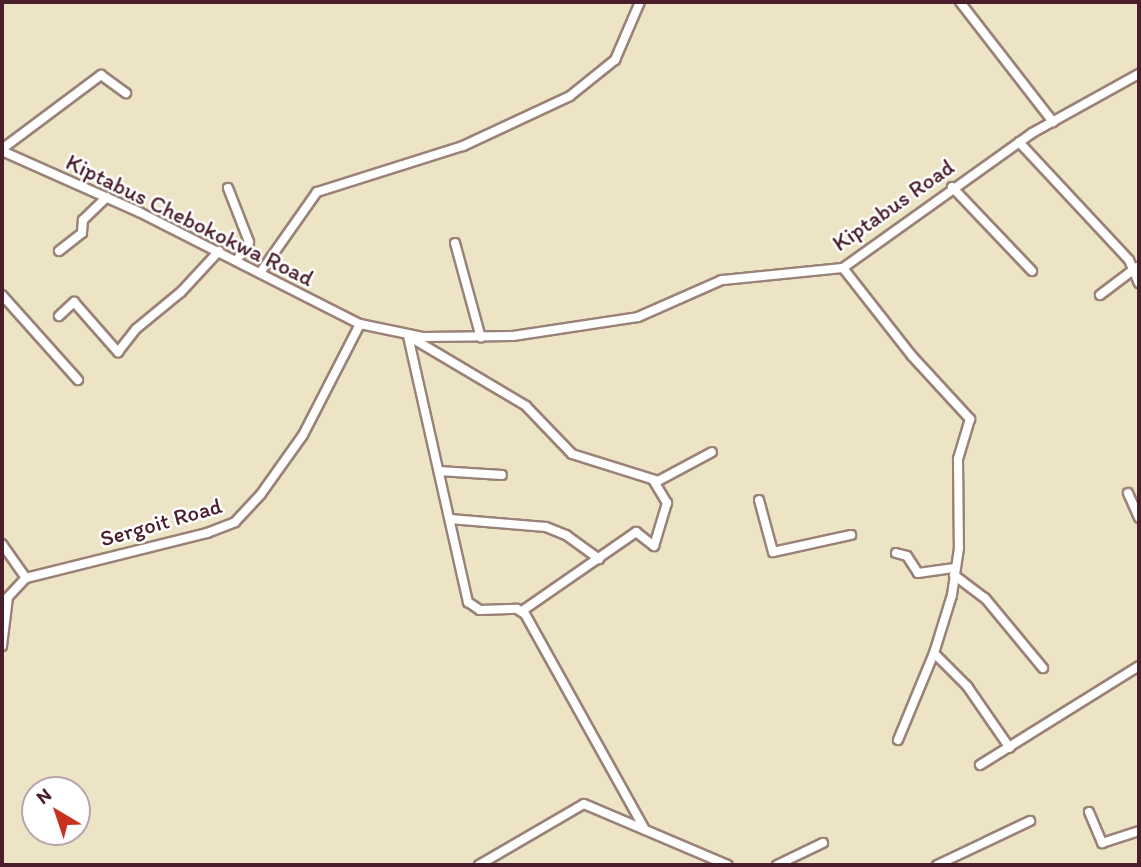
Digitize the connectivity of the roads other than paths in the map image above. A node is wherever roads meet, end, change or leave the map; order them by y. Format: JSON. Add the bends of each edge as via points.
{"nodes":[{"id":1,"x":640,"y":2,"type":"edge"},
{"id":2,"x":960,"y":2,"type":"edge"},
{"id":3,"x":1139,"y":74,"type":"edge"},
{"id":4,"x":126,"y":93,"type":"dead end"},
{"id":5,"x":1053,"y":122,"type":"junction"},
{"id":6,"x":1019,"y":142,"type":"junction"},
{"id":7,"x":2,"y":150,"type":"edge"},
{"id":8,"x":952,"y":187,"type":"junction"},
{"id":9,"x":229,"y":188,"type":"dead end"},
{"id":10,"x":107,"y":197,"type":"junction"},
{"id":11,"x":455,"y":243,"type":"dead end"},
{"id":12,"x":59,"y":251,"type":"dead end"},
{"id":13,"x":219,"y":251,"type":"junction"},
{"id":14,"x":237,"y":260,"type":"junction"},
{"id":15,"x":1137,"y":267,"type":"edge"},
{"id":16,"x":843,"y":268,"type":"junction"},
{"id":17,"x":1032,"y":271,"type":"dead end"},
{"id":18,"x":260,"y":273,"type":"junction"},
{"id":19,"x":1139,"y":283,"type":"edge"},
{"id":20,"x":2,"y":295,"type":"edge"},
{"id":21,"x":1100,"y":295,"type":"dead end"},
{"id":22,"x":59,"y":316,"type":"dead end"},
{"id":23,"x":360,"y":324,"type":"junction"},
{"id":24,"x":408,"y":336,"type":"junction"},
{"id":25,"x":481,"y":338,"type":"junction"},
{"id":26,"x":78,"y":380,"type":"dead end"},
{"id":27,"x":712,"y":452,"type":"dead end"},
{"id":28,"x":439,"y":471,"type":"junction"},
{"id":29,"x":502,"y":475,"type":"dead end"},
{"id":30,"x":653,"y":480,"type":"junction"},
{"id":31,"x":1128,"y":494,"type":"dead end"},
{"id":32,"x":759,"y":500,"type":"dead end"},
{"id":33,"x":1139,"y":518,"type":"edge"},
{"id":34,"x":450,"y":519,"type":"junction"},
{"id":35,"x":851,"y":536,"type":"dead end"},
{"id":36,"x":2,"y":544,"type":"edge"},
{"id":37,"x":896,"y":553,"type":"dead end"},
{"id":38,"x":598,"y":559,"type":"junction"},
{"id":39,"x":954,"y":572,"type":"junction"},
{"id":40,"x":26,"y":578,"type":"junction"},
{"id":41,"x":522,"y":611,"type":"junction"},
{"id":42,"x":2,"y":646,"type":"edge"},
{"id":43,"x":934,"y":653,"type":"junction"},
{"id":44,"x":1139,"y":666,"type":"edge"},
{"id":45,"x":1043,"y":668,"type":"dead end"},
{"id":46,"x":898,"y":740,"type":"dead end"},
{"id":47,"x":1010,"y":748,"type":"junction"},
{"id":48,"x":980,"y":765,"type":"dead end"},
{"id":49,"x":1089,"y":812,"type":"dead end"},
{"id":50,"x":1030,"y":821,"type":"dead end"},
{"id":51,"x":645,"y":830,"type":"junction"},
{"id":52,"x":1139,"y":831,"type":"edge"},
{"id":53,"x":823,"y":843,"type":"dead end"},
{"id":54,"x":479,"y":865,"type":"edge"},
{"id":55,"x":728,"y":865,"type":"edge"},
{"id":56,"x":777,"y":865,"type":"edge"},
{"id":57,"x":937,"y":865,"type":"edge"}],
"edges":[{"from":1,"to":18,"type":"street","via":[[615,60],[569,96],[463,146],[317,192]]},
{"from":2,"to":5,"type":"street"},
{"from":3,"to":5,"type":"street","name":"Kiptabus Road"},
{"from":4,"to":7,"type":"street","via":[[101,75]]},
{"from":5,"to":6,"type":"street","name":"Kiptabus Road"},
{"from":6,"to":8,"type":"street","name":"Kiptabus Road"},
{"from":6,"to":15,"type":"street"},
{"from":7,"to":10,"type":"street","name":"Kiptabus Chebokokwa Road"},
{"from":8,"to":16,"type":"street","name":"Kiptabus Road"},
{"from":8,"to":17,"type":"street"},
{"from":9,"to":14,"type":"street","via":[[249,242]]},
{"from":10,"to":12,"type":"street","via":[[83,220],[82,233]]},
{"from":10,"to":13,"type":"street","name":"Kiptabus Chebokokwa Road"},
{"from":11,"to":25,"type":"street"},
{"from":13,"to":14,"type":"street","name":"Kiptabus Chebokokwa Road"},
{"from":13,"to":22,"type":"street","via":[[181,292],[136,328],[118,352],[74,303]]},
{"from":14,"to":18,"type":"street","name":"Kiptabus Chebokokwa Road"},
{"from":15,"to":19,"type":"street"},
{"from":15,"to":21,"type":"street"},
{"from":16,"to":25,"type":"street","name":"Kiptabus Road","via":[[722,280],[638,317]]},
{"from":16,"to":39,"type":"street","via":[[912,356],[970,419],[958,459],[959,548]]},
{"from":18,"to":23,"type":"street","name":"Kiptabus Chebokokwa Road"},
{"from":20,"to":26,"type":"street"},
{"from":23,"to":24,"type":"street","name":"Kiptabus Road"},
{"from":23,"to":40,"type":"street","name":"Sergoit Road","via":[[303,435],[261,495],[235,522]]},
{"from":24,"to":25,"type":"street","name":"Kiptabus Road"},
{"from":24,"to":28,"type":"street"},
{"from":24,"to":30,"type":"street","via":[[526,406],[572,454]]},
{"from":27,"to":30,"type":"street","via":[[665,480]]},
{"from":28,"to":29,"type":"street"},
{"from":28,"to":34,"type":"street"},
{"from":30,"to":38,"type":"street","via":[[667,503],[659,541],[654,546],[636,532]]},
{"from":31,"to":33,"type":"street"},
{"from":32,"to":35,"type":"street","via":[[773,552]]},
{"from":34,"to":38,"type":"street","via":[[546,527],[566,535]]},
{"from":34,"to":41,"type":"street","via":[[471,607]]},
{"from":36,"to":40,"type":"street"},
{"from":37,"to":39,"type":"street","via":[[907,556],[918,573]]},
{"from":38,"to":41,"type":"street"},
{"from":39,"to":43,"type":"street"},
{"from":39,"to":45,"type":"street","via":[[985,598]]},
{"from":40,"to":42,"type":"street","via":[[8,597]]},
{"from":41,"to":51,"type":"street","via":[[543,641]]},
{"from":43,"to":46,"type":"street"},
{"from":43,"to":47,"type":"street","via":[[967,686]]},
{"from":44,"to":47,"type":"street"},
{"from":47,"to":48,"type":"street"},
{"from":49,"to":52,"type":"street","via":[[1102,843]]},
{"from":50,"to":57,"type":"street"},
{"from":51,"to":54,"type":"street","via":[[593,805],[580,804]]},
{"from":51,"to":55,"type":"street"},
{"from":53,"to":56,"type":"street"}]}
